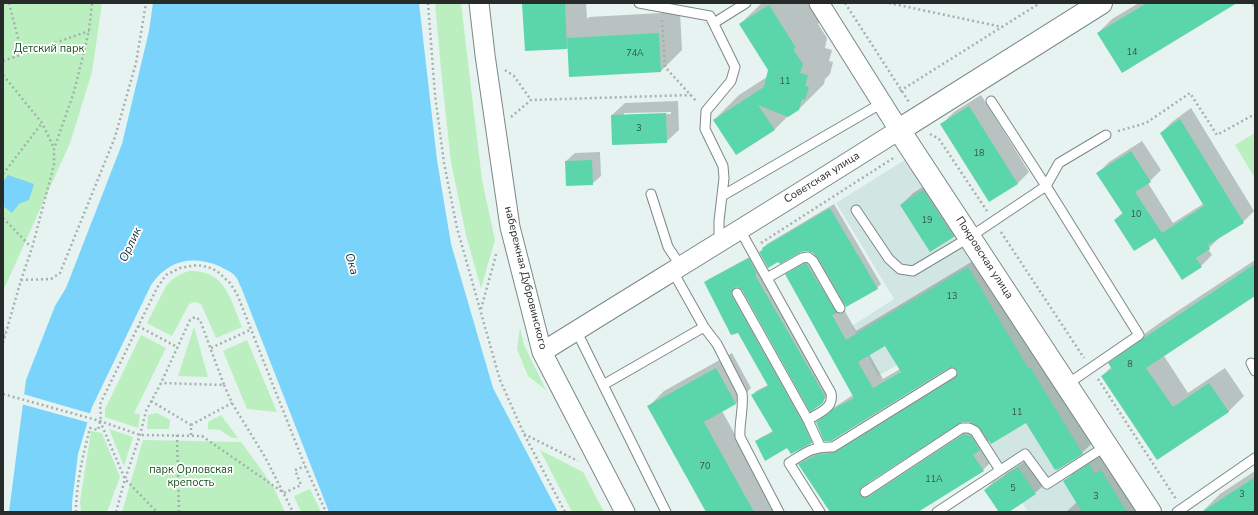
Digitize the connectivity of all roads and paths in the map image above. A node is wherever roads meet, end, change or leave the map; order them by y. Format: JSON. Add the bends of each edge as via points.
{"nodes":[{"id":1,"x":9,"y":3,"type":"edge"},
{"id":2,"x":92,"y":3,"type":"edge"},
{"id":3,"x":146,"y":3,"type":"edge"},
{"id":4,"x":428,"y":3,"type":"edge"},
{"id":5,"x":479,"y":3,"type":"edge"},
{"id":6,"x":639,"y":3,"type":"edge"},
{"id":7,"x":746,"y":3,"type":"edge"},
{"id":8,"x":819,"y":3,"type":"edge"},
{"id":9,"x":889,"y":3,"type":"edge"},
{"id":10,"x":1040,"y":3,"type":"edge"},
{"id":11,"x":1101,"y":3,"type":"edge"},
{"id":12,"x":661,"y":7,"type":"junction"},
{"id":13,"x":714,"y":23,"type":"junction"},
{"id":14,"x":1002,"y":27,"type":"junction"},
{"id":15,"x":89,"y":31,"type":"junction"},
{"id":16,"x":22,"y":54,"type":"junction"},
{"id":17,"x":3,"y":60,"type":"edge"},
{"id":18,"x":3,"y":75,"type":"edge"},
{"id":19,"x":691,"y":95,"type":"junction"},
{"id":20,"x":991,"y":101,"type":"dead end"},
{"id":21,"x":882,"y":103,"type":"junction"},
{"id":22,"x":706,"y":112,"type":"junction"},
{"id":23,"x":1255,"y":114,"type":"edge"},
{"id":24,"x":42,"y":123,"type":"junction"},
{"id":25,"x":899,"y":130,"type":"junction"},
{"id":26,"x":496,"y":131,"type":"junction"},
{"id":27,"x":930,"y":134,"type":"dead end"},
{"id":28,"x":1106,"y":135,"type":"joint"},
{"id":29,"x":54,"y":149,"type":"junction"},
{"id":30,"x":3,"y":174,"type":"edge"},
{"id":31,"x":1046,"y":186,"type":"junction"},
{"id":32,"x":651,"y":194,"type":"dead end"},
{"id":33,"x":722,"y":196,"type":"junction"},
{"id":34,"x":856,"y":210,"type":"dead end"},
{"id":35,"x":3,"y":218,"type":"edge"},
{"id":36,"x":994,"y":220,"type":"junction"},
{"id":37,"x":740,"y":230,"type":"junction"},
{"id":38,"x":970,"y":237,"type":"junction"},
{"id":39,"x":722,"y":241,"type":"junction"},
{"id":40,"x":32,"y":248,"type":"junction"},
{"id":41,"x":498,"y":248,"type":"dead end"},
{"id":42,"x":676,"y":268,"type":"junction"},
{"id":43,"x":767,"y":278,"type":"junction"},
{"id":44,"x":21,"y":280,"type":"junction"},
{"id":45,"x":737,"y":293,"type":"dead end"},
{"id":46,"x":840,"y":308,"type":"dead end"},
{"id":47,"x":481,"y":310,"type":"junction"},
{"id":48,"x":138,"y":326,"type":"junction"},
{"id":49,"x":704,"y":327,"type":"junction"},
{"id":50,"x":3,"y":329,"type":"edge"},
{"id":51,"x":250,"y":330,"type":"junction"},
{"id":52,"x":576,"y":330,"type":"junction"},
{"id":53,"x":4,"y":338,"type":"junction"},
{"id":54,"x":3,"y":343,"type":"edge"},
{"id":55,"x":177,"y":347,"type":"junction"},
{"id":56,"x":211,"y":348,"type":"junction"},
{"id":57,"x":542,"y":352,"type":"junction"},
{"id":58,"x":1251,"y":362,"type":"dead end"},
{"id":59,"x":1091,"y":368,"type":"junction"},
{"id":60,"x":1255,"y":371,"type":"edge"},
{"id":61,"x":952,"y":373,"type":"dead end"},
{"id":62,"x":160,"y":383,"type":"junction"},
{"id":63,"x":224,"y":385,"type":"junction"},
{"id":64,"x":603,"y":385,"type":"junction"},
{"id":65,"x":1066,"y":385,"type":"junction"},
{"id":66,"x":3,"y":394,"type":"edge"},
{"id":67,"x":151,"y":402,"type":"junction"},
{"id":68,"x":232,"y":403,"type":"junction"},
{"id":69,"x":808,"y":420,"type":"junction"},
{"id":70,"x":99,"y":421,"type":"junction"},
{"id":71,"x":191,"y":425,"type":"junction"},
{"id":72,"x":524,"y":434,"type":"junction"},
{"id":73,"x":140,"y":435,"type":"junction"},
{"id":74,"x":177,"y":435,"type":"junction"},
{"id":75,"x":191,"y":435,"type":"junction"},
{"id":76,"x":820,"y":446,"type":"junction"},
{"id":77,"x":1106,"y":446,"type":"junction"},
{"id":78,"x":1255,"y":458,"type":"edge"},
{"id":79,"x":583,"y":464,"type":"dead end"},
{"id":80,"x":305,"y":466,"type":"junction"},
{"id":81,"x":1000,"y":470,"type":"junction"},
{"id":82,"x":125,"y":479,"type":"junction"},
{"id":83,"x":865,"y":492,"type":"dead end"},
{"id":84,"x":284,"y":493,"type":"junction"},
{"id":85,"x":1180,"y":510,"type":"edge"},
{"id":86,"x":76,"y":512,"type":"edge"},
{"id":87,"x":116,"y":512,"type":"edge"},
{"id":88,"x":157,"y":512,"type":"edge"},
{"id":89,"x":179,"y":512,"type":"edge"},
{"id":90,"x":293,"y":512,"type":"edge"},
{"id":91,"x":326,"y":512,"type":"edge"},
{"id":92,"x":565,"y":512,"type":"edge"},
{"id":93,"x":625,"y":512,"type":"edge"},
{"id":94,"x":666,"y":512,"type":"edge"},
{"id":95,"x":779,"y":512,"type":"edge"},
{"id":96,"x":820,"y":512,"type":"edge"},
{"id":97,"x":937,"y":512,"type":"edge"},
{"id":98,"x":1150,"y":512,"type":"edge"}],
"edges":[{"from":1,"to":16,"type":"path"},
{"from":2,"to":15,"type":"path"},
{"from":3,"to":44,"type":"path","via":[[136,62],[115,137],[60,273],[51,279]]},
{"from":4,"to":47,"type":"path","via":[[435,95],[444,163],[457,228]]},
{"from":5,"to":26,"type":"street","name":"набережная Дубровинского"},
{"from":6,"to":12,"type":"lane"},
{"from":7,"to":13,"type":"lane"},
{"from":8,"to":21,"type":"street","name":"Покровская улица"},
{"from":9,"to":14,"type":"path"},
{"from":10,"to":14,"type":"path"},
{"from":11,"to":25,"type":"street","name":"Советская улица"},
{"from":12,"to":13,"type":"lane","via":[[710,16]]},
{"from":12,"to":19,"type":"path","via":[[665,66]]},
{"from":13,"to":22,"type":"lane","via":[[735,67],[732,81]]},
{"from":14,"to":21,"type":"path"},
{"from":15,"to":16,"type":"path"},
{"from":15,"to":29,"type":"path","via":[[74,92]]},
{"from":16,"to":17,"type":"path"},
{"from":18,"to":24,"type":"path"},
{"from":19,"to":22,"type":"path"},
{"from":19,"to":26,"type":"path","via":[[530,100]]},
{"from":20,"to":31,"type":"lane"},
{"from":21,"to":25,"type":"street","name":"Покровская улица"},
{"from":21,"to":33,"type":"lane"},
{"from":22,"to":33,"type":"lane","via":[[704,129],[723,166]]},
{"from":23,"to":28,"type":"path","via":[[1217,135],[1190,93],[1146,123]]},
{"from":24,"to":29,"type":"path"},
{"from":24,"to":30,"type":"path"},
{"from":25,"to":37,"type":"street","name":"Советская улица"},
{"from":25,"to":38,"type":"street","name":"Покровская улица"},
{"from":26,"to":57,"type":"street","name":"набережная Дубровинского","via":[[510,227]]},
{"from":27,"to":36,"type":"path","via":[[939,139]]},
{"from":28,"to":31,"type":"lane","via":[[1060,163]]},
{"from":29,"to":40,"type":"path","via":[[54,165]]},
{"from":31,"to":36,"type":"lane"},
{"from":31,"to":59,"type":"lane","via":[[1139,335]]},
{"from":32,"to":42,"type":"lane"},
{"from":33,"to":39,"type":"lane","via":[[718,233]]},
{"from":34,"to":38,"type":"lane","via":[[889,259],[900,270],[914,271]]},
{"from":35,"to":40,"type":"path"},
{"from":36,"to":38,"type":"lane"},
{"from":36,"to":59,"type":"path"},
{"from":37,"to":39,"type":"street","name":"Советская улица"},
{"from":37,"to":43,"type":"lane"},
{"from":38,"to":65,"type":"street","name":"Покровская улица"},
{"from":39,"to":42,"type":"street","name":"Советская улица"},
{"from":40,"to":44,"type":"path"},
{"from":41,"to":47,"type":"path"},
{"from":42,"to":49,"type":"lane"},
{"from":42,"to":52,"type":"street","name":"Советская улица"},
{"from":43,"to":46,"type":"lane","via":[[808,257],[813,261]]},
{"from":43,"to":69,"type":"lane","via":[[831,393],[830,405]]},
{"from":44,"to":53,"type":"path"},
{"from":45,"to":69,"type":"lane"},
{"from":47,"to":72,"type":"path","via":[[500,380]]},
{"from":48,"to":51,"type":"path","via":[[166,275],[180,268],[197,265],[208,267],[230,283]]},
{"from":48,"to":55,"type":"path"},
{"from":48,"to":70,"type":"path","via":[[100,404]]},
{"from":49,"to":64,"type":"lane"},
{"from":49,"to":95,"type":"lane","via":[[717,344],[742,393],[740,437]]},
{"from":50,"to":53,"type":"path"},
{"from":51,"to":56,"type":"path"},
{"from":51,"to":80,"type":"path"},
{"from":52,"to":57,"type":"street","name":"Советская улица"},
{"from":52,"to":64,"type":"lane"},
{"from":53,"to":54,"type":"path"},
{"from":55,"to":56,"type":"path","via":[[190,320],[195,317],[200,320]]},
{"from":55,"to":62,"type":"path"},
{"from":56,"to":63,"type":"path"},
{"from":57,"to":93,"type":"street","name":"набережная Дубровинского"},
{"from":58,"to":60,"type":"lane"},
{"from":59,"to":65,"type":"lane"},
{"from":59,"to":85,"type":"path"},
{"from":61,"to":76,"type":"lane","via":[[833,447]]},
{"from":62,"to":63,"type":"path"},
{"from":62,"to":67,"type":"path"},
{"from":63,"to":68,"type":"path"},
{"from":64,"to":94,"type":"lane"},
{"from":65,"to":77,"type":"street","name":"Покровская улица"},
{"from":66,"to":70,"type":"path"},
{"from":67,"to":71,"type":"path"},
{"from":67,"to":73,"type":"path"},
{"from":68,"to":71,"type":"path"},
{"from":68,"to":84,"type":"path"},
{"from":69,"to":76,"type":"lane"},
{"from":70,"to":73,"type":"path"},
{"from":70,"to":82,"type":"path"},
{"from":70,"to":86,"type":"path","via":[[98,430],[90,428],[85,446]]},
{"from":71,"to":75,"type":"path"},
{"from":72,"to":79,"type":"path"},
{"from":72,"to":92,"type":"path"},
{"from":73,"to":74,"type":"path"},
{"from":73,"to":82,"type":"path"},
{"from":74,"to":75,"type":"path"},
{"from":74,"to":89,"type":"path"},
{"from":75,"to":84,"type":"path","via":[[202,436]]},
{"from":76,"to":96,"type":"lane","via":[[789,463]]},
{"from":77,"to":81,"type":"lane","via":[[1047,484],[1025,454]]},
{"from":77,"to":98,"type":"street","name":"Покровская улица"},
{"from":78,"to":85,"type":"lane"},
{"from":80,"to":84,"type":"path","via":[[295,470],[301,485]]},
{"from":80,"to":91,"type":"path"},
{"from":81,"to":83,"type":"lane","via":[[975,431],[962,428]]},
{"from":81,"to":97,"type":"lane"},
{"from":82,"to":87,"type":"path"},
{"from":82,"to":88,"type":"path"},
{"from":84,"to":90,"type":"path"}]}
